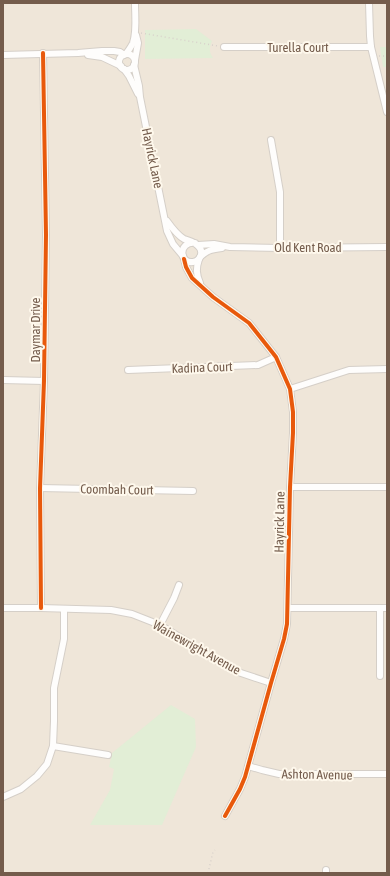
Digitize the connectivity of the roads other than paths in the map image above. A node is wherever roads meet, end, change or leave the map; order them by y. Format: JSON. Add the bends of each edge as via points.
{"nodes":[{"id":1,"x":135,"y":3,"type":"edge"},
{"id":2,"x":369,"y":3,"type":"edge"},
{"id":3,"x":135,"y":27,"type":"junction"},
{"id":4,"x":371,"y":46,"type":"junction"},
{"id":5,"x":224,"y":47,"type":"road end"},
{"id":6,"x":43,"y":53,"type":"junction"},
{"id":7,"x":78,"y":53,"type":"junction"},
{"id":8,"x":3,"y":55,"type":"edge"},
{"id":9,"x":125,"y":55,"type":"junction"},
{"id":10,"x":135,"y":62,"type":"junction"},
{"id":11,"x":123,"y":67,"type":"junction"},
{"id":12,"x":140,"y":97,"type":"junction"},
{"id":13,"x":387,"y":112,"type":"edge"},
{"id":14,"x":271,"y":140,"type":"dead end"},
{"id":15,"x":166,"y":218,"type":"junction"},
{"id":16,"x":196,"y":244,"type":"junction"},
{"id":17,"x":230,"y":246,"type":"junction"},
{"id":18,"x":387,"y":247,"type":"edge"},
{"id":19,"x":280,"y":248,"type":"junction"},
{"id":20,"x":184,"y":258,"type":"junction"},
{"id":21,"x":199,"y":258,"type":"junction"},
{"id":22,"x":202,"y":286,"type":"junction"},
{"id":23,"x":276,"y":357,"type":"junction"},
{"id":24,"x":387,"y":369,"type":"edge"},
{"id":25,"x":128,"y":370,"type":"dead end"},
{"id":26,"x":3,"y":380,"type":"edge"},
{"id":27,"x":44,"y":381,"type":"junction"},
{"id":28,"x":290,"y":389,"type":"junction"},
{"id":29,"x":290,"y":487,"type":"junction"},
{"id":30,"x":387,"y":487,"type":"edge"},
{"id":31,"x":40,"y":488,"type":"junction"},
{"id":32,"x":193,"y":491,"type":"dead end"},
{"id":33,"x":179,"y":585,"type":"dead end"},
{"id":34,"x":3,"y":608,"type":"edge"},
{"id":35,"x":41,"y":608,"type":"junction"},
{"id":36,"x":288,"y":608,"type":"junction"},
{"id":37,"x":384,"y":608,"type":"edge"},
{"id":38,"x":64,"y":609,"type":"junction"},
{"id":39,"x":160,"y":625,"type":"junction"},
{"id":40,"x":380,"y":676,"type":"dead end"},
{"id":41,"x":271,"y":683,"type":"junction"},
{"id":42,"x":53,"y":746,"type":"junction"},
{"id":43,"x":108,"y":755,"type":"dead end"},
{"id":44,"x":248,"y":766,"type":"junction"},
{"id":45,"x":387,"y":774,"type":"edge"},
{"id":46,"x":3,"y":797,"type":"edge"},
{"id":47,"x":225,"y":816,"type":"dead end"}],
"edges":[{"from":1,"to":3,"type":"street","name":"Hayrick Lane"},
{"from":2,"to":4,"type":"street"},
{"from":3,"to":9,"type":"street","name":"Hayrick Lane","via":[[132,45]]},
{"from":3,"to":10,"type":"street","name":"Hayrick Lane","via":[[138,43]]},
{"from":4,"to":5,"type":"street","name":"Turella Court"},
{"from":4,"to":13,"type":"street"},
{"from":6,"to":7,"type":"street"},
{"from":6,"to":8,"type":"street"},
{"from":6,"to":27,"type":"street","name":"Daymar Drive","via":[[46,235]]},
{"from":7,"to":9,"type":"street","via":[[114,51]]},
{"from":7,"to":11,"type":"street","via":[[102,57]]},
{"from":9,"to":10,"type":"street","via":[[131,55]]},
{"from":9,"to":11,"type":"street","via":[[120,59]]},
{"from":10,"to":11,"type":"street","via":[[130,69]]},
{"from":10,"to":12,"type":"street","name":"Hayrick Lane"},
{"from":11,"to":12,"type":"street","name":"Hayrick Lane"},
{"from":12,"to":15,"type":"street","name":"Hayrick Lane"},
{"from":14,"to":19,"type":"street","via":[[280,192]]},
{"from":15,"to":16,"type":"street","name":"Hayrick Lane","via":[[172,229],[182,238]]},
{"from":15,"to":20,"type":"street","name":"Hayrick Lane","via":[[167,231]]},
{"from":16,"to":17,"type":"street","name":"Old Kent Road"},
{"from":16,"to":20,"type":"street","via":[[186,245],[182,250]]},
{"from":16,"to":21,"type":"street","via":[[201,251]]},
{"from":17,"to":19,"type":"street","name":"Old Kent Road"},
{"from":17,"to":21,"type":"street","name":"Old Kent Road","via":[[206,252]]},
{"from":18,"to":19,"type":"street","name":"Old Kent Road"},
{"from":20,"to":21,"type":"street","via":[[190,262]]},
{"from":20,"to":22,"type":"street","name":"Hayrick Lane","via":[[192,278]]},
{"from":21,"to":22,"type":"street","name":"Hayrick Lane","via":[[196,268]]},
{"from":22,"to":23,"type":"street","name":"Hayrick Lane","via":[[250,323]]},
{"from":23,"to":25,"type":"street","name":"Kadina Court","via":[[258,365]]},
{"from":23,"to":28,"type":"street","name":"Hayrick Lane"},
{"from":24,"to":28,"type":"street","via":[[349,370]]},
{"from":26,"to":27,"type":"street"},
{"from":27,"to":31,"type":"street","name":"Daymar Drive"},
{"from":28,"to":29,"type":"street","name":"Hayrick Lane","via":[[293,433]]},
{"from":29,"to":30,"type":"street"},
{"from":29,"to":36,"type":"street","name":"Hayrick Lane"},
{"from":31,"to":32,"type":"street","name":"Coombah Court"},
{"from":31,"to":35,"type":"street","name":"Daymar Drive"},
{"from":33,"to":39,"type":"street"},
{"from":34,"to":35,"type":"street","name":"Wainewright Avenue"},
{"from":35,"to":38,"type":"street","name":"Wainewright Avenue"},
{"from":36,"to":37,"type":"street"},
{"from":36,"to":41,"type":"street","name":"Hayrick Lane","via":[[284,639]]},
{"from":37,"to":40,"type":"street"},
{"from":38,"to":39,"type":"street","name":"Wainewright Avenue","via":[[111,610],[132,614]]},
{"from":38,"to":42,"type":"street","via":[[64,639],[54,688]]},
{"from":39,"to":41,"type":"street","name":"Wainewright Avenue","via":[[241,673]]},
{"from":41,"to":44,"type":"street","name":"Hayrick Lane"},
{"from":42,"to":43,"type":"street"},
{"from":42,"to":46,"type":"street","via":[[47,764],[36,776],[21,789]]},
{"from":44,"to":45,"type":"street","name":"Ashton Avenue","via":[[283,774]]},
{"from":44,"to":47,"type":"street","name":"Hayrick Lane","via":[[240,789]]}]}
